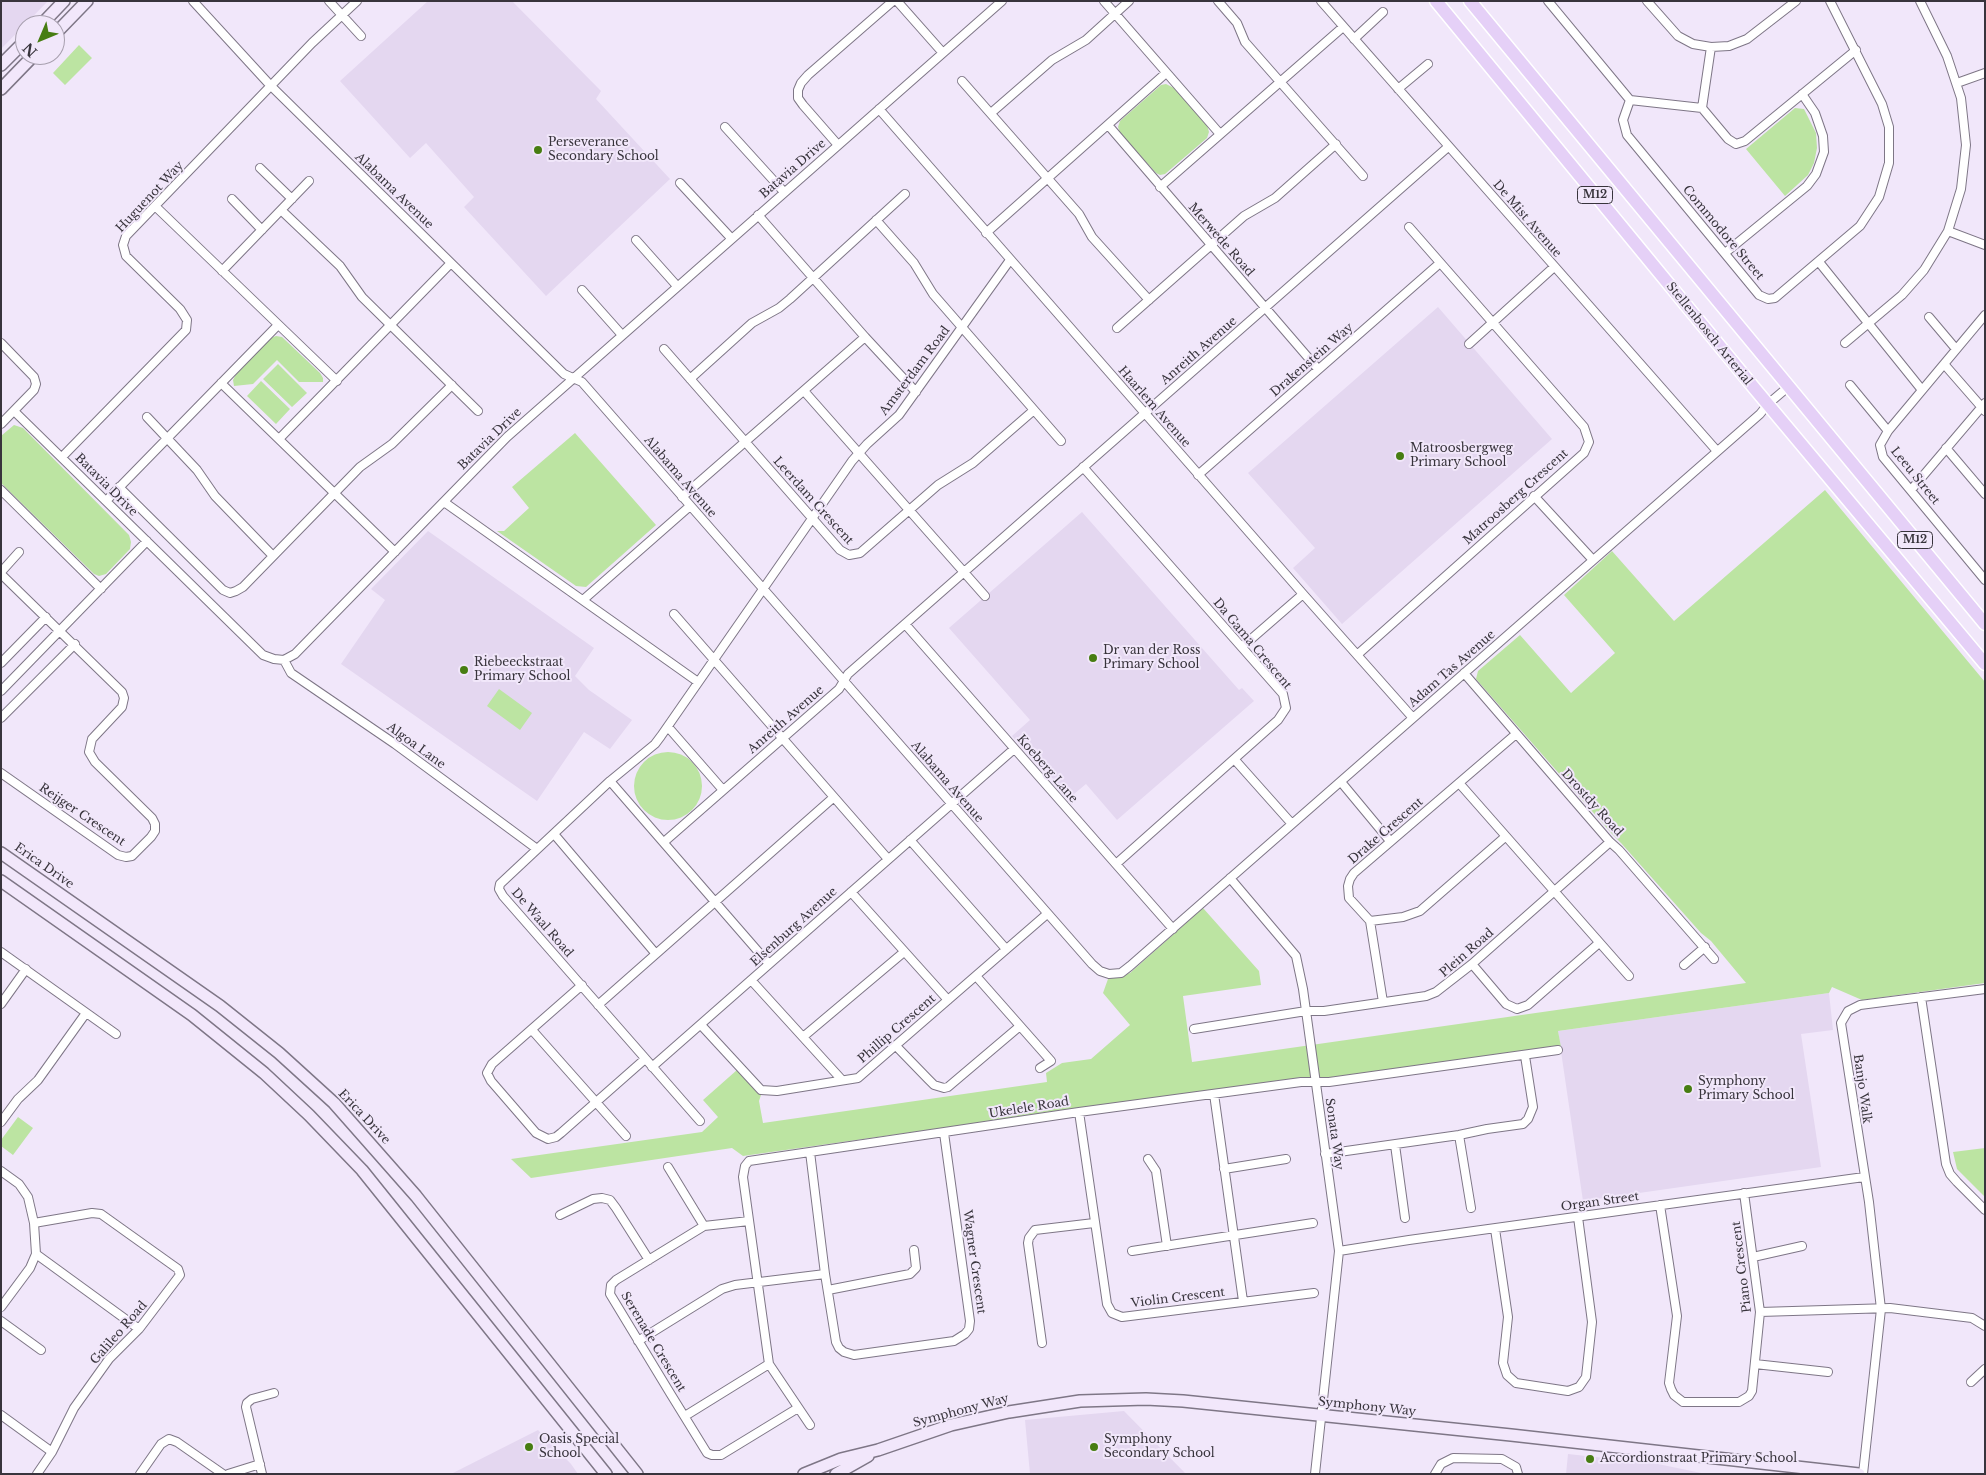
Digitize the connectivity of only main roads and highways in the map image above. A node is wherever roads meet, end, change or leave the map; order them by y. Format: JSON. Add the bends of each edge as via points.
{"nodes":[{"id":1,"x":64,"y":1,"type":"edge"},
{"id":2,"x":87,"y":1,"type":"edge"},
{"id":3,"x":1436,"y":1,"type":"edge"},
{"id":4,"x":1470,"y":1,"type":"edge"},
{"id":5,"x":51,"y":15,"type":"edge"},
{"id":6,"x":65,"y":24,"type":"edge"},
{"id":7,"x":15,"y":51,"type":"edge"},
{"id":8,"x":1,"y":65,"type":"edge"},
{"id":9,"x":24,"y":65,"type":"edge"},
{"id":10,"x":1,"y":89,"type":"edge"},
{"id":11,"x":1985,"y":624,"type":"edge"},
{"id":12,"x":1985,"y":664,"type":"edge"},
{"id":13,"x":1,"y":853,"type":"edge"},
{"id":14,"x":1,"y":881,"type":"edge"},
{"id":15,"x":878,"y":1450,"type":"junction"},
{"id":16,"x":606,"y":1474,"type":"edge"},
{"id":17,"x":637,"y":1474,"type":"edge"},
{"id":18,"x":804,"y":1474,"type":"edge"},
{"id":19,"x":836,"y":1474,"type":"edge"},
{"id":20,"x":1859,"y":1474,"type":"edge"}],
"edges":[{"from":1,"to":5,"type":"main road"},
{"from":2,"to":6,"type":"main road"},
{"from":3,"to":12,"type":"main road","name":"Stellenbosch Arterial","number":"M12"},
{"from":4,"to":11,"type":"main road","number":"M12"},
{"from":7,"to":8,"type":"main road"},
{"from":9,"to":10,"type":"main road"},
{"from":13,"to":17,"type":"main road","name":"Erica Drive","via":[[228,1012],[334,1103],[416,1196]]},
{"from":14,"to":16,"type":"main road","via":[[192,1015],[309,1114],[362,1170]]},
{"from":15,"to":18,"type":"main road","name":"Symphony Way","via":[[841,1459]]},
{"from":15,"to":19,"type":"main road","name":"Symphony Way"},
{"from":15,"to":20,"type":"main road","name":"Symphony Way","via":[[951,1426],[1009,1412],[1080,1401],[1146,1399]]}]}
